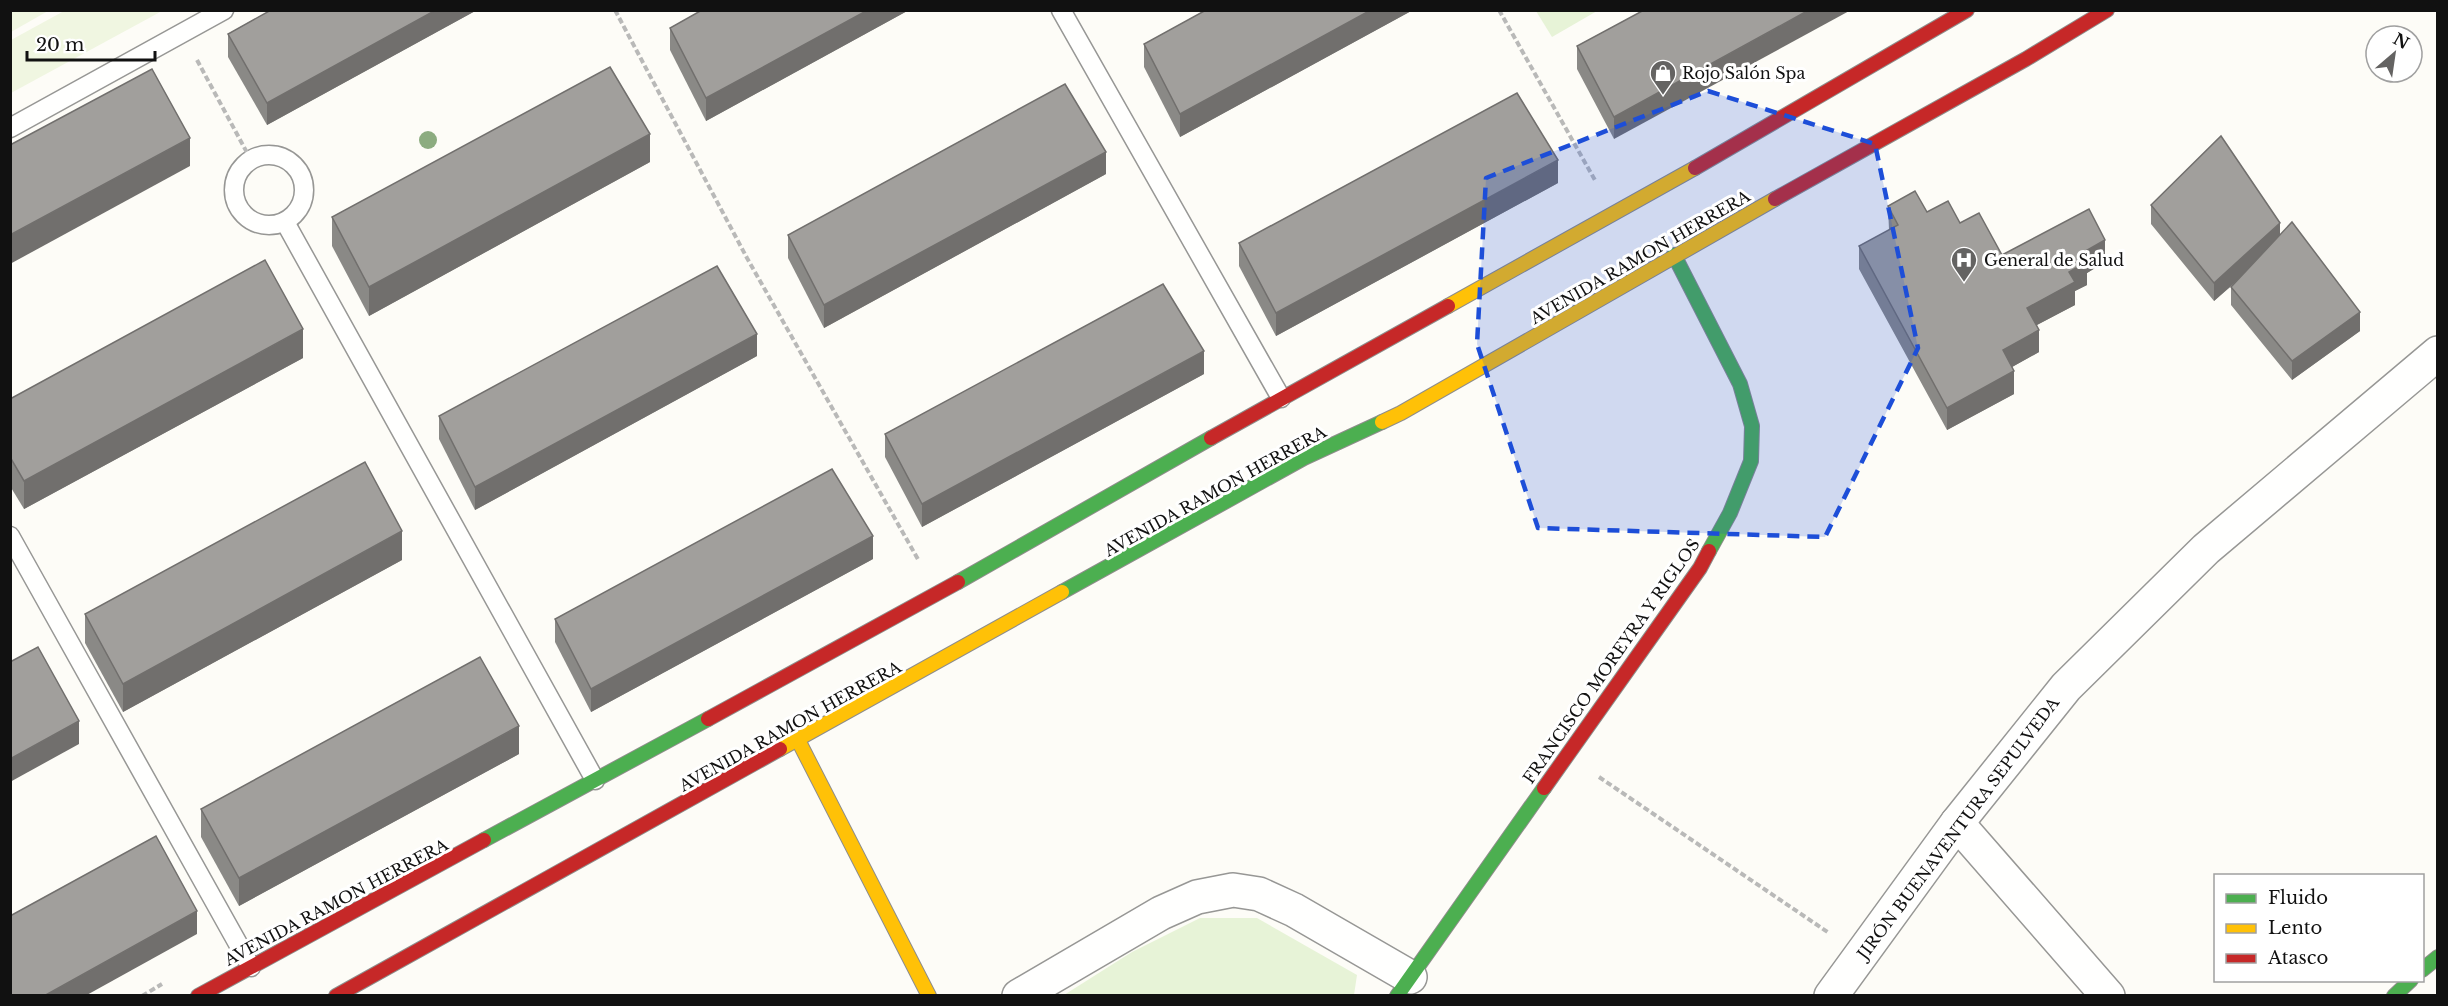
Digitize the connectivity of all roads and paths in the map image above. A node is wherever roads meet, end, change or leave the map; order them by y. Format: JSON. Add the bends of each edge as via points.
{"nodes":[{"id":1,"x":224,"y":10,"type":"edge"},
{"id":2,"x":615,"y":10,"type":"edge"},
{"id":3,"x":1061,"y":10,"type":"edge"},
{"id":4,"x":1499,"y":10,"type":"edge"},
{"id":5,"x":1967,"y":10,"type":"edge"},
{"id":6,"x":2107,"y":10,"type":"edge"},
{"id":7,"x":183,"y":34,"type":"junction"},
{"id":8,"x":10,"y":128,"type":"edge"},
{"id":9,"x":251,"y":160,"type":"junction"},
{"id":10,"x":1613,"y":216,"type":"junction"},
{"id":11,"x":285,"y":222,"type":"junction"},
{"id":12,"x":1674,"y":255,"type":"junction"},
{"id":13,"x":2438,"y":353,"type":"edge"},
{"id":14,"x":1281,"y":398,"type":"junction"},
{"id":15,"x":10,"y":536,"type":"edge"},
{"id":16,"x":937,"y":594,"type":"junction"},
{"id":17,"x":798,"y":741,"type":"junction"},
{"id":18,"x":1566,"y":755,"type":"junction"},
{"id":19,"x":595,"y":780,"type":"junction"},
{"id":20,"x":1958,"y":823,"type":"junction"},
{"id":21,"x":1861,"y":954,"type":"junction"},
{"id":22,"x":2438,"y":957,"type":"edge"},
{"id":23,"x":251,"y":967,"type":"junction"},
{"id":24,"x":2424,"y":968,"type":"edge"},
{"id":25,"x":2410,"y":982,"type":"edge"},
{"id":26,"x":1403,"y":986,"type":"edge"},
{"id":27,"x":198,"y":996,"type":"edge"},
{"id":28,"x":336,"y":996,"type":"edge"},
{"id":29,"x":929,"y":996,"type":"edge"},
{"id":30,"x":1018,"y":996,"type":"edge"},
{"id":31,"x":1831,"y":996,"type":"edge"},
{"id":32,"x":2108,"y":996,"type":"edge"},
{"id":33,"x":2394,"y":996,"type":"edge"}],
"edges":[{"from":1,"to":7,"type":"lane"},
{"from":2,"to":16,"type":"path","via":[[747,258]]},
{"from":3,"to":14,"type":"lane"},
{"from":4,"to":10,"type":"path"},
{"from":5,"to":10,"type":"main road","name":"AVENIDA RAMON HERRERA"},
{"from":6,"to":12,"type":"main road","name":"AVENIDA RAMON HERRERA"},
{"from":7,"to":8,"type":"lane"},
{"from":7,"to":9,"type":"path"},
{"from":9,"to":11,"type":"lane","via":[[241,167],[232,190],[240,213],[261,225]]},
{"from":9,"to":11,"type":"lane","via":[[261,155],[283,158],[300,173],[304,196],[294,215]]},
{"from":10,"to":14,"type":"main road","name":"AVENIDA RAMON HERRERA"},
{"from":11,"to":19,"type":"lane"},
{"from":12,"to":17,"type":"main road","name":"AVENIDA RAMON HERRERA","via":[[1401,413],[1304,458]]},
{"from":12,"to":18,"type":"main road","name":"FRANCISCO MOREYRA Y RIGLOS","via":[[1740,384],[1752,426],[1751,461],[1730,513],[1700,568]]},
{"from":13,"to":20,"type":"street","name":"JIRÓN BUENAVENTURA SEPULVEDA","via":[[2206,549],[2066,687]]},
{"from":14,"to":16,"type":"main road","name":"AVENIDA RAMON HERRERA"},
{"from":15,"to":23,"type":"lane"},
{"from":16,"to":19,"type":"main road","name":"AVENIDA RAMON HERRERA"},
{"from":17,"to":28,"type":"main road","name":"AVENIDA RAMON HERRERA"},
{"from":17,"to":29,"type":"main road"},
{"from":18,"to":21,"type":"path"},
{"from":18,"to":26,"type":"main road","name":"FRANCISCO MOREYRA Y RIGLOS"},
{"from":19,"to":23,"type":"main road","name":"AVENIDA RAMON HERRERA"},
{"from":20,"to":21,"type":"street","name":"JIRÓN BUENAVENTURA SEPULVEDA"},
{"from":20,"to":32,"type":"street"},
{"from":21,"to":31,"type":"street","name":"JIRÓN BUENAVENTURA SEPULVEDA"},
{"from":22,"to":24,"type":"main road"},
{"from":23,"to":27,"type":"main road","name":"AVENIDA RAMON HERRERA"},
{"from":25,"to":33,"type":"main road"},
{"from":26,"to":30,"type":"street","via":[[1294,910],[1259,894],[1233,890],[1197,897],[1161,913]]}]}
